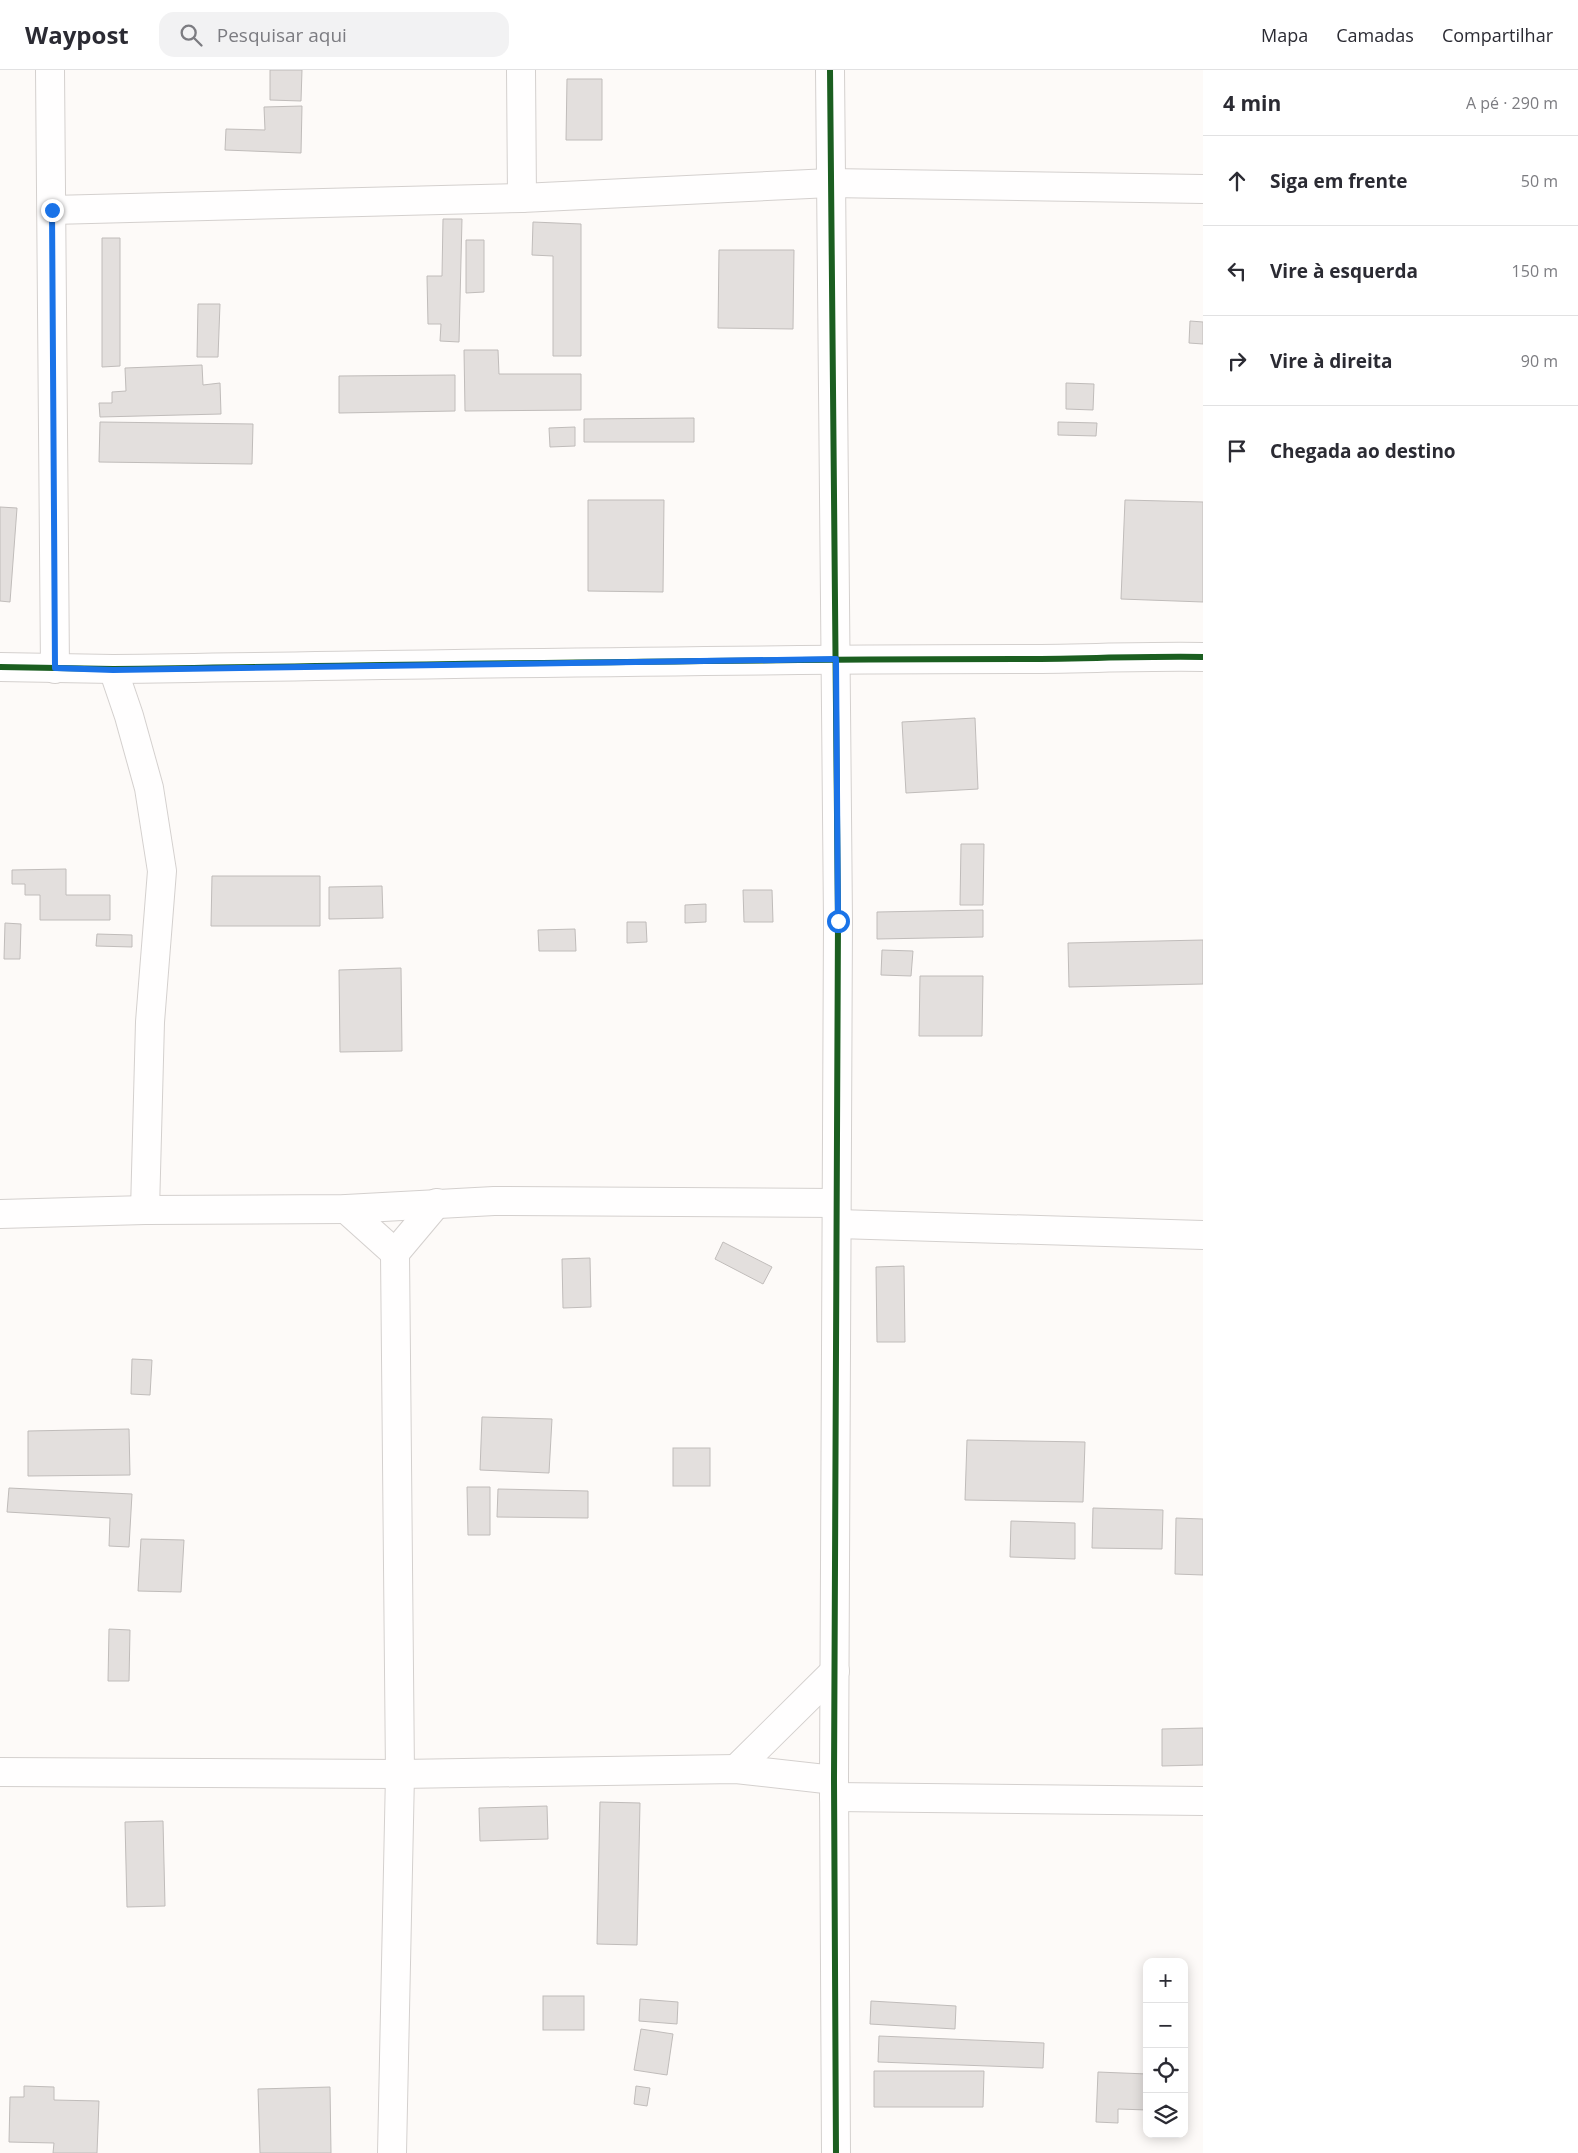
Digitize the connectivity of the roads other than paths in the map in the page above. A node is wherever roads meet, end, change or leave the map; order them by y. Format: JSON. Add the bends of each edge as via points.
{"nodes":[{"id":1,"x":50,"y":70,"type":"edge"},
{"id":2,"x":522,"y":70,"type":"edge"},
{"id":3,"x":830,"y":70,"type":"edge"},
{"id":4,"x":830,"y":183,"type":"junction"},
{"id":5,"x":1203,"y":189,"type":"edge"},
{"id":6,"x":522,"y":198,"type":"junction"},
{"id":7,"x":52,"y":210,"type":"junction"},
{"id":8,"x":1203,"y":657,"type":"edge"},
{"id":9,"x":836,"y":659,"type":"junction"},
{"id":10,"x":0,"y":667,"type":"edge"},
{"id":11,"x":55,"y":668,"type":"junction"},
{"id":12,"x":113,"y":670,"type":"junction"},
{"id":13,"x":437,"y":1203,"type":"junction"},
{"id":14,"x":346,"y":1209,"type":"junction"},
{"id":15,"x":145,"y":1210,"type":"junction"},
{"id":16,"x":0,"y":1214,"type":"edge"},
{"id":17,"x":837,"y":1214,"type":"junction"},
{"id":18,"x":1203,"y":1235,"type":"edge"},
{"id":19,"x":395,"y":1253,"type":"junction"},
{"id":20,"x":835,"y":1671,"type":"junction"},
{"id":21,"x":736,"y":1769,"type":"junction"},
{"id":22,"x":0,"y":1772,"type":"edge"},
{"id":23,"x":400,"y":1774,"type":"junction"},
{"id":24,"x":834,"y":1788,"type":"junction"},
{"id":25,"x":1203,"y":1801,"type":"edge"},
{"id":26,"x":392,"y":2153,"type":"edge"},
{"id":27,"x":836,"y":2153,"type":"edge"}],
"edges":[{"from":1,"to":7,"type":"street"},
{"from":2,"to":6,"type":"street"},
{"from":3,"to":4,"type":"street"},
{"from":4,"to":5,"type":"street"},
{"from":4,"to":6,"type":"street"},
{"from":4,"to":9,"type":"street"},
{"from":6,"to":7,"type":"street"},
{"from":7,"to":11,"type":"street"},
{"from":8,"to":9,"type":"street"},
{"from":9,"to":12,"type":"street"},
{"from":9,"to":17,"type":"street"},
{"from":10,"to":11,"type":"street"},
{"from":11,"to":12,"type":"street"},
{"from":12,"to":15,"type":"street","via":[[149,788],[162,871],[150,1022]]},
{"from":13,"to":14,"type":"street"},
{"from":13,"to":17,"type":"street","via":[[513,1201]]},
{"from":13,"to":19,"type":"street"},
{"from":14,"to":15,"type":"street"},
{"from":14,"to":19,"type":"street"},
{"from":15,"to":16,"type":"street"},
{"from":17,"to":18,"type":"street"},
{"from":17,"to":20,"type":"street"},
{"from":19,"to":23,"type":"street"},
{"from":20,"to":21,"type":"street"},
{"from":20,"to":24,"type":"street"},
{"from":21,"to":23,"type":"street"},
{"from":21,"to":24,"type":"street"},
{"from":22,"to":23,"type":"street"},
{"from":23,"to":26,"type":"street"},
{"from":24,"to":25,"type":"street"},
{"from":24,"to":27,"type":"street"}]}
